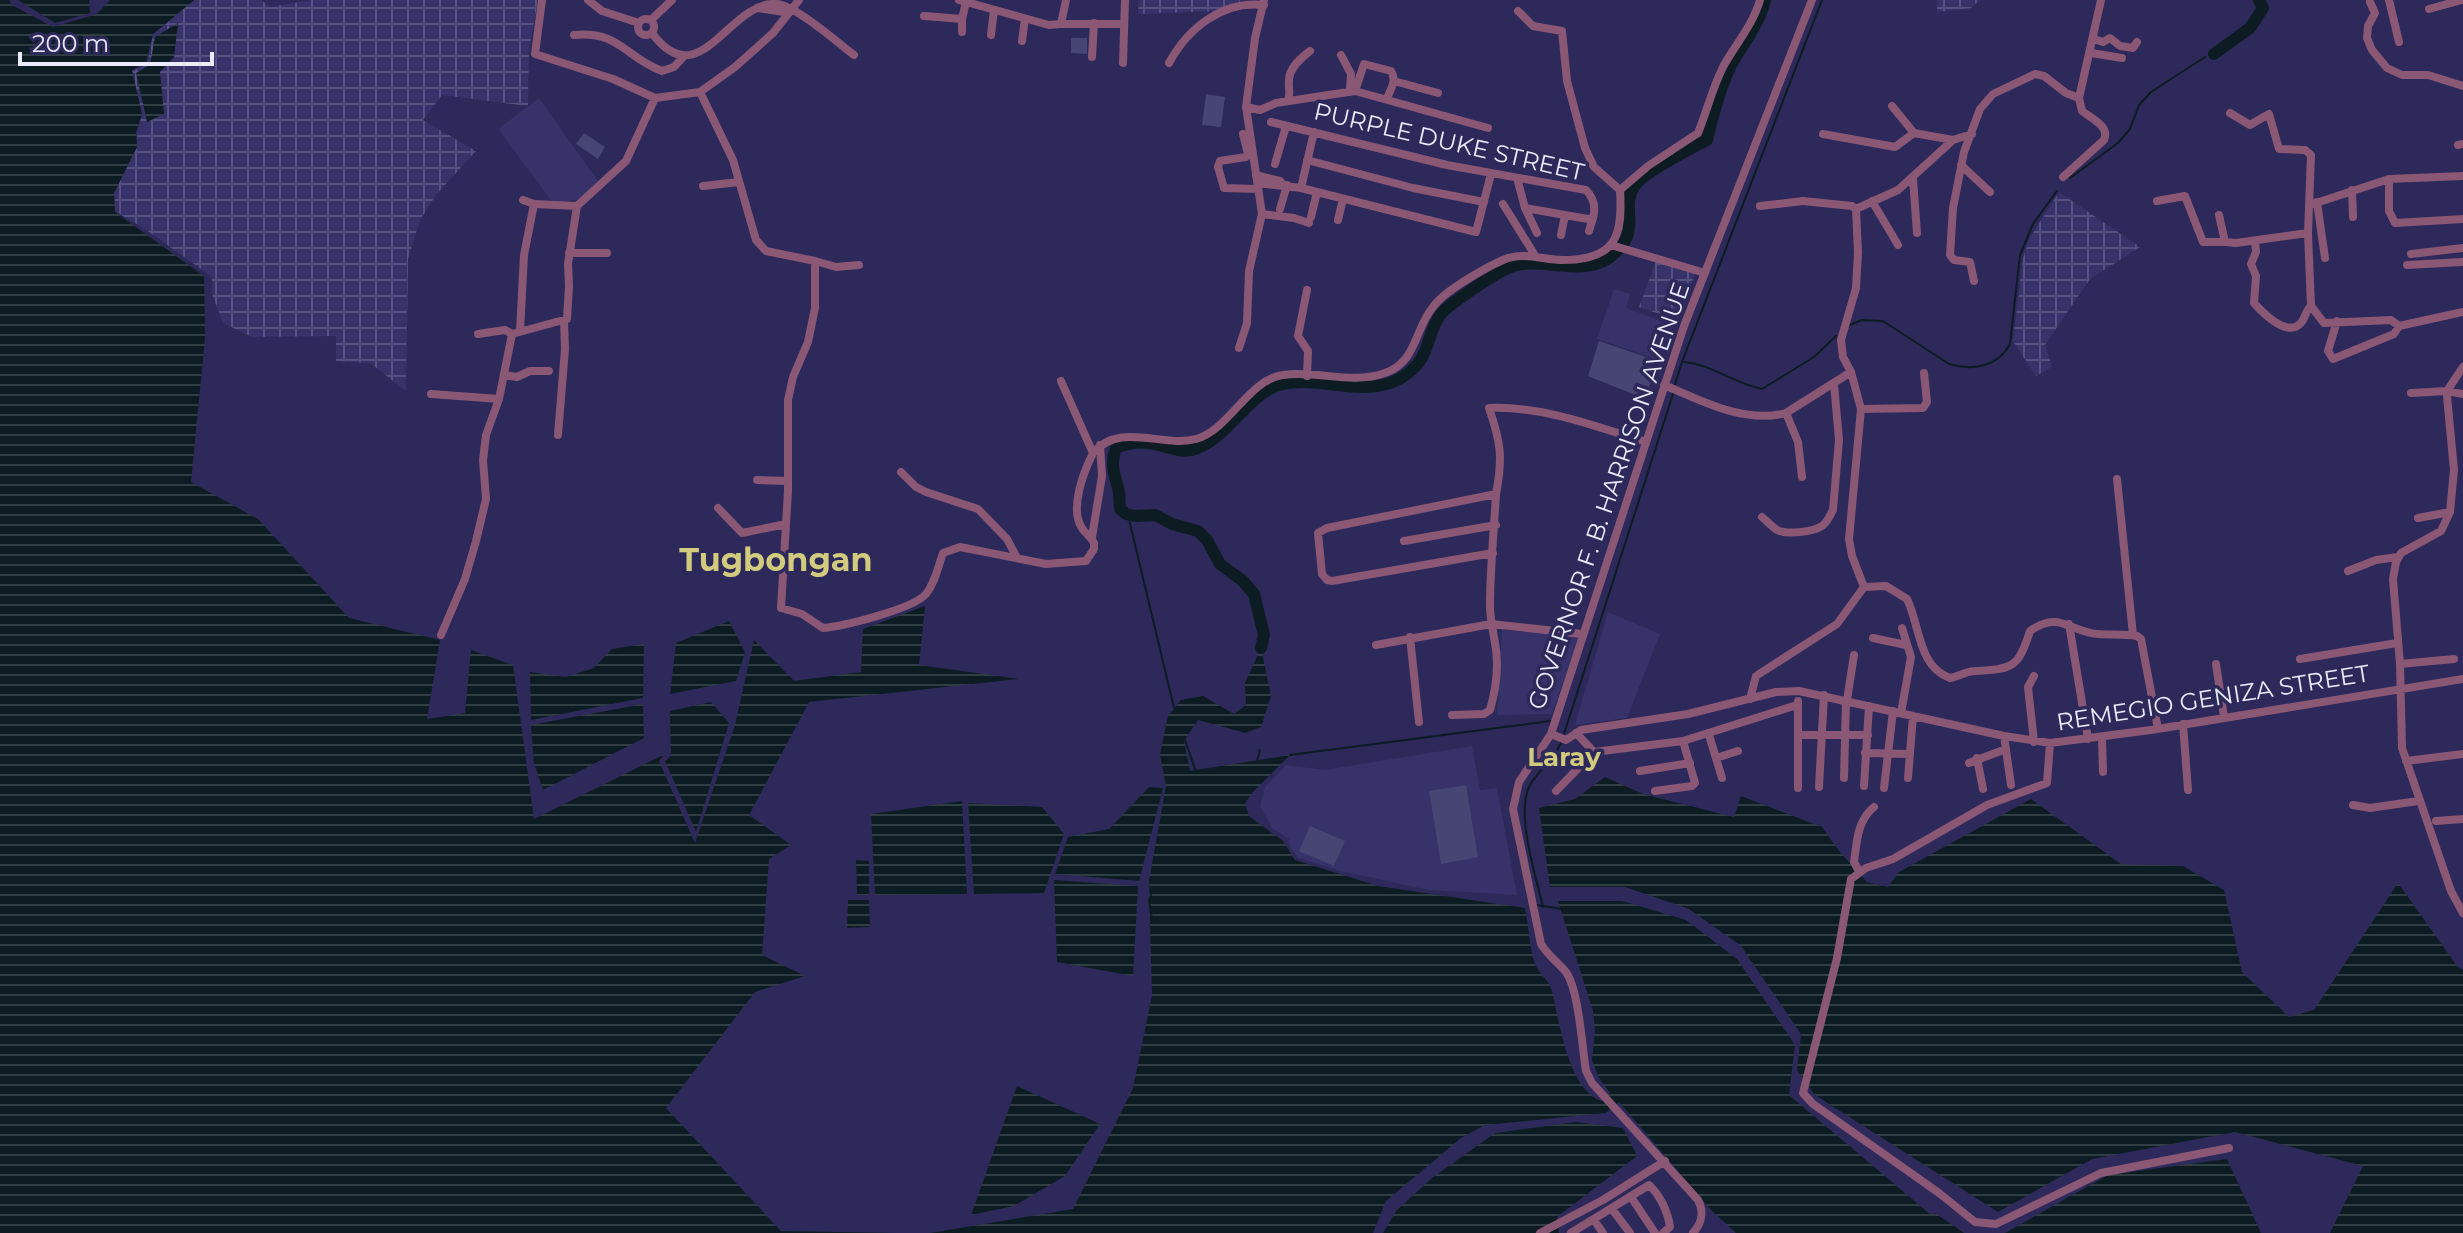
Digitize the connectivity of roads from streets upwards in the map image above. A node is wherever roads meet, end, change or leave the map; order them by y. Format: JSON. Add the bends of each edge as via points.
{"nodes":[{"id":1,"x":542,"y":0,"type":"edge"},
{"id":2,"x":588,"y":0,"type":"edge"},
{"id":3,"x":672,"y":0,"type":"edge"},
{"id":4,"x":799,"y":0,"type":"edge"},
{"id":5,"x":1066,"y":0,"type":"edge"},
{"id":6,"x":1125,"y":0,"type":"edge"},
{"id":7,"x":1760,"y":0,"type":"edge"},
{"id":8,"x":1812,"y":0,"type":"edge"},
{"id":9,"x":2101,"y":0,"type":"edge"},
{"id":10,"x":2389,"y":0,"type":"edge"},
{"id":11,"x":2462,"y":0,"type":"edge"},
{"id":12,"x":963,"y":1,"type":"edge"},
{"id":13,"x":2370,"y":2,"type":"dead end"},
{"id":14,"x":1264,"y":3,"type":"edge"},
{"id":15,"x":2429,"y":9,"type":"dead end"},
{"id":16,"x":994,"y":10,"type":"junction"},
{"id":17,"x":787,"y":11,"type":"junction"},
{"id":18,"x":1518,"y":11,"type":"dead end"},
{"id":19,"x":924,"y":16,"type":"dead end"},
{"id":20,"x":962,"y":19,"type":"junction"},
{"id":21,"x":1025,"y":19,"type":"junction"},
{"id":22,"x":651,"y":20,"type":"junction"},
{"id":23,"x":639,"y":23,"type":"junction"},
{"id":24,"x":1094,"y":23,"type":"junction"},
{"id":25,"x":1061,"y":24,"type":"junction"},
{"id":26,"x":1124,"y":24,"type":"junction"},
{"id":27,"x":962,"y":32,"type":"dead end"},
{"id":28,"x":652,"y":33,"type":"junction"},
{"id":29,"x":574,"y":35,"type":"dead end"},
{"id":30,"x":991,"y":35,"type":"dead end"},
{"id":31,"x":2094,"y":39,"type":"junction"},
{"id":32,"x":1022,"y":41,"type":"dead end"},
{"id":33,"x":2137,"y":42,"type":"dead end"},
{"id":34,"x":2399,"y":42,"type":"dead end"},
{"id":35,"x":1310,"y":51,"type":"dead end"},
{"id":36,"x":2091,"y":53,"type":"junction"},
{"id":37,"x":854,"y":55,"type":"dead end"},
{"id":38,"x":1341,"y":55,"type":"dead end"},
{"id":39,"x":684,"y":56,"type":"junction"},
{"id":40,"x":1092,"y":57,"type":"dead end"},
{"id":41,"x":2122,"y":58,"type":"dead end"},
{"id":42,"x":1123,"y":63,"type":"dead end"},
{"id":43,"x":1169,"y":63,"type":"dead end"},
{"id":44,"x":1394,"y":81,"type":"junction"},
{"id":45,"x":2463,"y":86,"type":"edge"},
{"id":46,"x":1352,"y":90,"type":"junction"},
{"id":47,"x":700,"y":92,"type":"junction"},
{"id":48,"x":1438,"y":93,"type":"dead end"},
{"id":49,"x":655,"y":98,"type":"junction"},
{"id":50,"x":1387,"y":98,"type":"junction"},
{"id":51,"x":2079,"y":98,"type":"junction"},
{"id":52,"x":1288,"y":101,"type":"junction"},
{"id":53,"x":1892,"y":106,"type":"dead end"},
{"id":54,"x":1246,"y":107,"type":"junction"},
{"id":55,"x":2230,"y":113,"type":"dead end"},
{"id":56,"x":1271,"y":122,"type":"dead end"},
{"id":57,"x":1286,"y":126,"type":"junction"},
{"id":58,"x":1488,"y":128,"type":"dead end"},
{"id":59,"x":1314,"y":132,"type":"junction"},
{"id":60,"x":1914,"y":133,"type":"junction"},
{"id":61,"x":1243,"y":134,"type":"dead end"},
{"id":62,"x":1823,"y":134,"type":"dead end"},
{"id":63,"x":1972,"y":134,"type":"junction"},
{"id":64,"x":1953,"y":140,"type":"junction"},
{"id":65,"x":1307,"y":160,"type":"junction"},
{"id":66,"x":1275,"y":164,"type":"dead end"},
{"id":67,"x":1961,"y":165,"type":"junction"},
{"id":68,"x":1491,"y":174,"type":"junction"},
{"id":69,"x":2463,"y":176,"type":"edge"},
{"id":70,"x":2063,"y":177,"type":"dead end"},
{"id":71,"x":1517,"y":178,"type":"junction"},
{"id":72,"x":1913,"y":179,"type":"junction"},
{"id":73,"x":2389,"y":179,"type":"junction"},
{"id":74,"x":739,"y":182,"type":"junction"},
{"id":75,"x":1257,"y":182,"type":"junction"},
{"id":76,"x":1285,"y":185,"type":"junction"},
{"id":77,"x":703,"y":186,"type":"dead end"},
{"id":78,"x":1301,"y":188,"type":"junction"},
{"id":79,"x":1620,"y":190,"type":"junction"},
{"id":80,"x":2352,"y":190,"type":"junction"},
{"id":81,"x":1317,"y":192,"type":"junction"},
{"id":82,"x":1990,"y":192,"type":"dead end"},
{"id":83,"x":1343,"y":199,"type":"junction"},
{"id":84,"x":523,"y":200,"type":"dead end"},
{"id":85,"x":1872,"y":201,"type":"junction"},
{"id":86,"x":2157,"y":201,"type":"dead end"},
{"id":87,"x":1484,"y":202,"type":"junction"},
{"id":88,"x":534,"y":204,"type":"junction"},
{"id":89,"x":1503,"y":204,"type":"dead end"},
{"id":90,"x":2314,"y":204,"type":"junction"},
{"id":91,"x":577,"y":206,"type":"junction"},
{"id":92,"x":1760,"y":206,"type":"dead end"},
{"id":93,"x":1525,"y":208,"type":"junction"},
{"id":94,"x":1280,"y":209,"type":"dead end"},
{"id":95,"x":1856,"y":209,"type":"junction"},
{"id":96,"x":1262,"y":214,"type":"junction"},
{"id":97,"x":1565,"y":215,"type":"junction"},
{"id":98,"x":2219,"y":215,"type":"dead end"},
{"id":99,"x":2353,"y":217,"type":"dead end"},
{"id":100,"x":1590,"y":218,"type":"junction"},
{"id":101,"x":2463,"y":219,"type":"edge"},
{"id":102,"x":1338,"y":220,"type":"dead end"},
{"id":103,"x":1589,"y":231,"type":"dead end"},
{"id":104,"x":1537,"y":233,"type":"dead end"},
{"id":105,"x":1917,"y":233,"type":"dead end"},
{"id":106,"x":2308,"y":233,"type":"junction"},
{"id":107,"x":1561,"y":235,"type":"dead end"},
{"id":108,"x":2255,"y":241,"type":"junction"},
{"id":109,"x":2225,"y":242,"type":"junction"},
{"id":110,"x":1898,"y":245,"type":"dead end"},
{"id":111,"x":1617,"y":246,"type":"junction"},
{"id":112,"x":2463,"y":248,"type":"edge"},
{"id":113,"x":569,"y":253,"type":"junction"},
{"id":114,"x":607,"y":253,"type":"dead end"},
{"id":115,"x":2411,"y":254,"type":"dead end"},
{"id":116,"x":1536,"y":257,"type":"junction"},
{"id":117,"x":2325,"y":258,"type":"dead end"},
{"id":118,"x":815,"y":261,"type":"junction"},
{"id":119,"x":2463,"y":262,"type":"edge"},
{"id":120,"x":859,"y":265,"type":"dead end"},
{"id":121,"x":2407,"y":265,"type":"dead end"},
{"id":122,"x":1705,"y":273,"type":"junction"},
{"id":123,"x":1974,"y":281,"type":"dead end"},
{"id":124,"x":1307,"y":290,"type":"dead end"},
{"id":125,"x":2311,"y":306,"type":"junction"},
{"id":126,"x":2463,"y":312,"type":"edge"},
{"id":127,"x":564,"y":321,"type":"junction"},
{"id":128,"x":2337,"y":321,"type":"junction"},
{"id":129,"x":2399,"y":326,"type":"junction"},
{"id":130,"x":516,"y":333,"type":"junction"},
{"id":131,"x":478,"y":334,"type":"dead end"},
{"id":132,"x":1239,"y":348,"type":"dead end"},
{"id":133,"x":2463,"y":367,"type":"edge"},
{"id":134,"x":549,"y":371,"type":"dead end"},
{"id":135,"x":1851,"y":372,"type":"junction"},
{"id":136,"x":1924,"y":373,"type":"dead end"},
{"id":137,"x":504,"y":375,"type":"junction"},
{"id":138,"x":1307,"y":376,"type":"junction"},
{"id":139,"x":1061,"y":381,"type":"dead end"},
{"id":140,"x":1834,"y":384,"type":"junction"},
{"id":141,"x":1671,"y":388,"type":"junction"},
{"id":142,"x":2447,"y":391,"type":"junction"},
{"id":143,"x":2411,"y":393,"type":"dead end"},
{"id":144,"x":431,"y":394,"type":"dead end"},
{"id":145,"x":2463,"y":394,"type":"edge"},
{"id":146,"x":499,"y":399,"type":"junction"},
{"id":147,"x":1861,"y":409,"type":"junction"},
{"id":148,"x":1786,"y":413,"type":"junction"},
{"id":149,"x":558,"y":435,"type":"dead end"},
{"id":150,"x":1646,"y":442,"type":"junction"},
{"id":151,"x":1100,"y":444,"type":"junction"},
{"id":152,"x":1093,"y":453,"type":"junction"},
{"id":153,"x":901,"y":472,"type":"dead end"},
{"id":154,"x":1802,"y":477,"type":"dead end"},
{"id":155,"x":2117,"y":479,"type":"dead end"},
{"id":156,"x":757,"y":480,"type":"dead end"},
{"id":157,"x":788,"y":481,"type":"junction"},
{"id":158,"x":2458,"y":487,"type":"edge"},
{"id":159,"x":1496,"y":494,"type":"junction"},
{"id":160,"x":718,"y":508,"type":"dead end"},
{"id":161,"x":2450,"y":512,"type":"junction"},
{"id":162,"x":1762,"y":517,"type":"dead end"},
{"id":163,"x":2418,"y":518,"type":"dead end"},
{"id":164,"x":786,"y":524,"type":"junction"},
{"id":165,"x":1496,"y":525,"type":"junction"},
{"id":166,"x":1092,"y":537,"type":"junction"},
{"id":167,"x":1404,"y":541,"type":"dead end"},
{"id":168,"x":1493,"y":553,"type":"junction"},
{"id":169,"x":1016,"y":556,"type":"junction"},
{"id":170,"x":2398,"y":557,"type":"junction"},
{"id":171,"x":2348,"y":571,"type":"dead end"},
{"id":172,"x":1864,"y":587,"type":"junction"},
{"id":173,"x":1491,"y":624,"type":"junction"},
{"id":174,"x":2069,"y":624,"type":"junction"},
{"id":175,"x":1902,"y":628,"type":"dead end"},
{"id":176,"x":1582,"y":634,"type":"junction"},
{"id":177,"x":441,"y":635,"type":"dead end"},
{"id":178,"x":2133,"y":635,"type":"junction"},
{"id":179,"x":1410,"y":637,"type":"junction"},
{"id":180,"x":1873,"y":638,"type":"dead end"},
{"id":181,"x":2397,"y":643,"type":"junction"},
{"id":182,"x":1376,"y":645,"type":"dead end"},
{"id":183,"x":1906,"y":645,"type":"junction"},
{"id":184,"x":1854,"y":655,"type":"dead end"},
{"id":185,"x":2300,"y":659,"type":"dead end"},
{"id":186,"x":2454,"y":659,"type":"dead end"},
{"id":187,"x":2216,"y":664,"type":"dead end"},
{"id":188,"x":2400,"y":664,"type":"junction"},
{"id":189,"x":2034,"y":676,"type":"dead end"},
{"id":190,"x":2463,"y":679,"type":"edge"},
{"id":191,"x":2401,"y":689,"type":"junction"},
{"id":192,"x":1799,"y":691,"type":"junction"},
{"id":193,"x":1824,"y":695,"type":"junction"},
{"id":194,"x":1750,"y":699,"type":"junction"},
{"id":195,"x":1846,"y":700,"type":"junction"},
{"id":196,"x":1797,"y":705,"type":"junction"},
{"id":197,"x":1869,"y":706,"type":"junction"},
{"id":198,"x":1897,"y":712,"type":"junction"},
{"id":199,"x":1452,"y":715,"type":"dead end"},
{"id":200,"x":1913,"y":716,"type":"junction"},
{"id":201,"x":2224,"y":717,"type":"junction"},
{"id":202,"x":1419,"y":722,"type":"dead end"},
{"id":203,"x":2183,"y":724,"type":"junction"},
{"id":204,"x":2158,"y":729,"type":"junction"},
{"id":205,"x":1576,"y":733,"type":"junction"},
{"id":206,"x":1709,"y":735,"type":"junction"},
{"id":207,"x":1799,"y":735,"type":"junction"},
{"id":208,"x":1821,"y":735,"type":"junction"},
{"id":209,"x":1844,"y":735,"type":"junction"},
{"id":210,"x":1868,"y":735,"type":"junction"},
{"id":211,"x":2004,"y":736,"type":"junction"},
{"id":212,"x":1558,"y":737,"type":"junction"},
{"id":213,"x":2102,"y":737,"type":"junction"},
{"id":214,"x":2088,"y":739,"type":"junction"},
{"id":215,"x":1683,"y":741,"type":"junction"},
{"id":216,"x":2034,"y":742,"type":"junction"},
{"id":217,"x":2050,"y":743,"type":"junction"},
{"id":218,"x":2006,"y":749,"type":"junction"},
{"id":219,"x":1738,"y":751,"type":"dead end"},
{"id":220,"x":1594,"y":752,"type":"junction"},
{"id":221,"x":1865,"y":753,"type":"junction"},
{"id":222,"x":1887,"y":753,"type":"junction"},
{"id":223,"x":1910,"y":754,"type":"junction"},
{"id":224,"x":2463,"y":754,"type":"edge"},
{"id":225,"x":1716,"y":758,"type":"junction"},
{"id":226,"x":2406,"y":761,"type":"junction"},
{"id":227,"x":1690,"y":763,"type":"junction"},
{"id":228,"x":1640,"y":771,"type":"dead end"},
{"id":229,"x":2103,"y":772,"type":"dead end"},
{"id":230,"x":1722,"y":778,"type":"dead end"},
{"id":231,"x":1844,"y":778,"type":"dead end"},
{"id":232,"x":1908,"y":778,"type":"dead end"},
{"id":233,"x":2011,"y":785,"type":"dead end"},
{"id":234,"x":1864,"y":786,"type":"dead end"},
{"id":235,"x":1819,"y":787,"type":"dead end"},
{"id":236,"x":1798,"y":788,"type":"dead end"},
{"id":237,"x":1884,"y":788,"type":"dead end"},
{"id":238,"x":1983,"y":789,"type":"dead end"},
{"id":239,"x":2188,"y":790,"type":"dead end"},
{"id":240,"x":1556,"y":791,"type":"dead end"},
{"id":241,"x":1655,"y":791,"type":"dead end"},
{"id":242,"x":2418,"y":801,"type":"junction"},
{"id":243,"x":2353,"y":805,"type":"dead end"},
{"id":244,"x":1874,"y":807,"type":"dead end"},
{"id":245,"x":2463,"y":819,"type":"edge"},
{"id":246,"x":2436,"y":821,"type":"dead end"},
{"id":247,"x":1859,"y":871,"type":"junction"},
{"id":248,"x":2463,"y":913,"type":"edge"},
{"id":249,"x":2229,"y":1148,"type":"dead end"},
{"id":250,"x":1665,"y":1161,"type":"junction"},
{"id":251,"x":1631,"y":1197,"type":"junction"},
{"id":252,"x":1612,"y":1209,"type":"junction"},
{"id":253,"x":1594,"y":1220,"type":"junction"},
{"id":254,"x":1697,"y":1231,"type":"edge"},
{"id":255,"x":1574,"y":1232,"type":"edge"},
{"id":256,"x":1540,"y":1233,"type":"edge"},
{"id":257,"x":1603,"y":1233,"type":"edge"},
{"id":258,"x":1630,"y":1233,"type":"edge"},
{"id":259,"x":1655,"y":1233,"type":"edge"},
{"id":260,"x":1663,"y":1233,"type":"edge"}],
"edges":[{"from":1,"to":49,"type":"street","via":[[535,54]]},
{"from":2,"to":23,"type":"street","via":[[602,11]]},
{"from":3,"to":22,"type":"street"},
{"from":4,"to":17,"type":"street"},
{"from":5,"to":25,"type":"street"},
{"from":6,"to":26,"type":"street"},
{"from":7,"to":79,"type":"street","via":[[1717,79],[1698,133]]},
{"from":8,"to":122,"type":"street","name":"GOVERNOR F. B. HARRISON AVENUE"},
{"from":9,"to":31,"type":"street"},
{"from":10,"to":34,"type":"street"},
{"from":11,"to":15,"type":"street"},
{"from":12,"to":16,"type":"street"},
{"from":12,"to":20,"type":"street"},
{"from":13,"to":45,"type":"street","via":[[2375,13],[2367,38],[2387,68]]},
{"from":14,"to":43,"type":"street","via":[[1242,4],[1208,17]]},
{"from":14,"to":54,"type":"street"},
{"from":16,"to":21,"type":"street"},
{"from":16,"to":30,"type":"street"},
{"from":17,"to":37,"type":"street"},
{"from":17,"to":39,"type":"street","via":[[750,11],[708,46]]},
{"from":17,"to":47,"type":"street","via":[[735,67]]},
{"from":18,"to":79,"type":"street","via":[[1533,26],[1562,31],[1567,81],[1585,148],[1594,167]]},
{"from":19,"to":20,"type":"street"},
{"from":20,"to":27,"type":"street"},
{"from":21,"to":25,"type":"street"},
{"from":21,"to":32,"type":"street"},
{"from":22,"to":23,"type":"street"},
{"from":22,"to":28,"type":"street"},
{"from":23,"to":28,"type":"street","via":[[641,34]]},
{"from":24,"to":25,"type":"street"},
{"from":24,"to":26,"type":"street"},
{"from":24,"to":40,"type":"street"},
{"from":26,"to":42,"type":"street"},
{"from":28,"to":39,"type":"street","via":[[665,49]]},
{"from":29,"to":39,"type":"street","via":[[603,35],[662,71]]},
{"from":31,"to":33,"type":"street","via":[[2110,38],[2133,48]]},
{"from":31,"to":36,"type":"street"},
{"from":35,"to":52,"type":"street","via":[[1288,77]]},
{"from":36,"to":41,"type":"street"},
{"from":36,"to":51,"type":"street"},
{"from":38,"to":46,"type":"street"},
{"from":44,"to":46,"type":"street","via":[[1391,71],[1367,63]]},
{"from":44,"to":48,"type":"street"},
{"from":44,"to":50,"type":"street"},
{"from":46,"to":50,"type":"street"},
{"from":46,"to":52,"type":"street"},
{"from":47,"to":49,"type":"street"},
{"from":47,"to":74,"type":"street","via":[[726,140]]},
{"from":49,"to":91,"type":"street","via":[[626,161]]},
{"from":50,"to":58,"type":"street"},
{"from":51,"to":63,"type":"street","via":[[2044,76],[2020,79],[1993,94],[1980,109]]},
{"from":51,"to":70,"type":"street","via":[[2082,111],[2105,128],[2106,135]]},
{"from":52,"to":54,"type":"street","via":[[1260,110]]},
{"from":53,"to":60,"type":"street"},
{"from":54,"to":75,"type":"street"},
{"from":55,"to":90,"type":"street","via":[[2250,125],[2269,114],[2279,149],[2309,152]]},
{"from":56,"to":57,"type":"street","name":"PURPLE DUKE STREET"},
{"from":57,"to":59,"type":"street","name":"PURPLE DUKE STREET"},
{"from":57,"to":66,"type":"street"},
{"from":59,"to":65,"type":"street"},
{"from":59,"to":68,"type":"street","name":"PURPLE DUKE STREET"},
{"from":60,"to":62,"type":"street","via":[[1895,147]]},
{"from":60,"to":64,"type":"street"},
{"from":61,"to":75,"type":"street","via":[[1246,157],[1220,161],[1224,188]]},
{"from":63,"to":64,"type":"street"},
{"from":63,"to":67,"type":"street"},
{"from":64,"to":72,"type":"street"},
{"from":65,"to":78,"type":"street"},
{"from":65,"to":87,"type":"street"},
{"from":67,"to":82,"type":"street"},
{"from":67,"to":123,"type":"street","via":[[1950,255],[1970,262]]},
{"from":68,"to":71,"type":"street","name":"PURPLE DUKE STREET"},
{"from":68,"to":87,"type":"street"},
{"from":69,"to":73,"type":"street"},
{"from":71,"to":93,"type":"street"},
{"from":71,"to":100,"type":"street","name":"PURPLE DUKE STREET","via":[[1586,190],[1596,210]]},
{"from":72,"to":85,"type":"street"},
{"from":72,"to":105,"type":"street"},
{"from":73,"to":80,"type":"street"},
{"from":73,"to":101,"type":"street","via":[[2389,211],[2397,224]]},
{"from":74,"to":77,"type":"street"},
{"from":74,"to":118,"type":"street","via":[[762,248]]},
{"from":75,"to":76,"type":"street"},
{"from":75,"to":96,"type":"street"},
{"from":76,"to":78,"type":"street"},
{"from":76,"to":94,"type":"street"},
{"from":78,"to":81,"type":"street"},
{"from":79,"to":111,"type":"street"},
{"from":80,"to":90,"type":"street"},
{"from":80,"to":99,"type":"street"},
{"from":81,"to":83,"type":"street"},
{"from":81,"to":96,"type":"street","via":[[1310,220]]},
{"from":83,"to":87,"type":"street","via":[[1476,232]]},
{"from":83,"to":102,"type":"street"},
{"from":84,"to":88,"type":"street"},
{"from":85,"to":95,"type":"street"},
{"from":85,"to":110,"type":"street"},
{"from":86,"to":109,"type":"street","via":[[2185,196],[2203,242]]},
{"from":88,"to":91,"type":"street"},
{"from":88,"to":130,"type":"street"},
{"from":89,"to":116,"type":"street"},
{"from":90,"to":106,"type":"street"},
{"from":90,"to":117,"type":"street"},
{"from":91,"to":113,"type":"street"},
{"from":92,"to":95,"type":"street","via":[[1803,201]]},
{"from":93,"to":97,"type":"street"},
{"from":93,"to":104,"type":"street"},
{"from":95,"to":135,"type":"street","via":[[1856,288],[1841,340]]},
{"from":96,"to":132,"type":"street"},
{"from":97,"to":100,"type":"street"},
{"from":97,"to":107,"type":"street"},
{"from":98,"to":109,"type":"street"},
{"from":100,"to":103,"type":"street"},
{"from":106,"to":108,"type":"street"},
{"from":106,"to":125,"type":"street"},
{"from":108,"to":109,"type":"street"},
{"from":108,"to":125,"type":"street","via":[[2254,303],[2285,327],[2298,325]]},
{"from":111,"to":116,"type":"street","via":[[1587,257]]},
{"from":111,"to":122,"type":"street"},
{"from":112,"to":115,"type":"street"},
{"from":113,"to":114,"type":"street"},
{"from":113,"to":127,"type":"street","via":[[569,313]]},
{"from":116,"to":138,"type":"street","via":[[1504,260],[1434,305],[1402,365],[1371,377]]},
{"from":118,"to":120,"type":"street","via":[[836,267]]},
{"from":118,"to":157,"type":"street","via":[[815,308],[788,400]]},
{"from":119,"to":121,"type":"street"},
{"from":122,"to":141,"type":"street","name":"GOVERNOR F. B. HARRISON AVENUE"},
{"from":124,"to":138,"type":"street","via":[[1298,336],[1308,351]]},
{"from":125,"to":128,"type":"street","via":[[2324,323]]},
{"from":126,"to":129,"type":"street"},
{"from":127,"to":130,"type":"street"},
{"from":127,"to":149,"type":"street"},
{"from":128,"to":129,"type":"street","via":[[2391,320]]},
{"from":128,"to":129,"type":"street","via":[[2328,351],[2333,359],[2394,334]]},
{"from":130,"to":131,"type":"street"},
{"from":130,"to":137,"type":"street"},
{"from":133,"to":142,"type":"street"},
{"from":134,"to":137,"type":"street"},
{"from":135,"to":140,"type":"street"},
{"from":135,"to":147,"type":"street"},
{"from":136,"to":147,"type":"street","via":[[1923,408]]},
{"from":137,"to":146,"type":"street"},
{"from":138,"to":151,"type":"street","via":[[1280,375],[1266,381],[1207,435],[1194,440],[1140,436]]},
{"from":139,"to":152,"type":"street"},
{"from":140,"to":148,"type":"street"},
{"from":140,"to":162,"type":"street","via":[[1839,440],[1829,519],[1814,529],[1787,533]]},
{"from":141,"to":148,"type":"street","via":[[1727,410],[1756,416]]},
{"from":141,"to":150,"type":"street","name":"GOVERNOR F. B. HARRISON AVENUE"},
{"from":142,"to":143,"type":"street"},
{"from":142,"to":145,"type":"street"},
{"from":142,"to":158,"type":"street"},
{"from":144,"to":146,"type":"street"},
{"from":146,"to":177,"type":"street","via":[[486,435],[486,499],[476,541]]},
{"from":147,"to":172,"type":"street","via":[[1849,539]]},
{"from":148,"to":154,"type":"street","via":[[1798,442]]},
{"from":150,"to":159,"type":"street","via":[[1557,414],[1489,408],[1501,444]]},
{"from":150,"to":176,"type":"street","name":"GOVERNOR F. B. HARRISON AVENUE"},
{"from":151,"to":152,"type":"street"},
{"from":151,"to":166,"type":"street","via":[[1102,476]]},
{"from":152,"to":166,"type":"street","via":[[1083,471],[1077,514],[1081,528]]},
{"from":153,"to":169,"type":"street","via":[[926,492],[978,509]]},
{"from":155,"to":178,"type":"street"},
{"from":156,"to":157,"type":"street"},
{"from":157,"to":164,"type":"street"},
{"from":158,"to":161,"type":"street"},
{"from":159,"to":165,"type":"street"},
{"from":159,"to":168,"type":"street","via":[[1318,533],[1322,574],[1332,581]]},
{"from":160,"to":164,"type":"street","via":[[742,533]]},
{"from":161,"to":163,"type":"street"},
{"from":161,"to":170,"type":"street","via":[[2441,531]]},
{"from":164,"to":169,"type":"street","via":[[781,608],[823,628],[871,618],[923,598],[943,553],[952,548]]},
{"from":165,"to":167,"type":"street"},
{"from":165,"to":168,"type":"street"},
{"from":166,"to":169,"type":"street","via":[[1094,549],[1083,562],[1046,564]]},
{"from":168,"to":173,"type":"street"},
{"from":170,"to":171,"type":"street"},
{"from":170,"to":181,"type":"street","via":[[2393,579]]},
{"from":172,"to":174,"type":"street","via":[[1886,586],[1907,599],[1920,643],[1937,670],[1950,678],[2013,665],[2032,628],[2054,621]]},
{"from":172,"to":194,"type":"street","via":[[1837,624],[1756,676]]},
{"from":173,"to":176,"type":"street"},
{"from":173,"to":179,"type":"street"},
{"from":173,"to":199,"type":"street","via":[[1496,668],[1490,710]]},
{"from":174,"to":178,"type":"street","via":[[2095,634]]},
{"from":174,"to":214,"type":"street"},
{"from":175,"to":183,"type":"street"},
{"from":176,"to":212,"type":"street","name":"GOVERNOR F. B. HARRISON AVENUE"},
{"from":178,"to":204,"type":"street","via":[[2141,639]]},
{"from":179,"to":182,"type":"street"},
{"from":179,"to":202,"type":"street"},
{"from":180,"to":183,"type":"street"},
{"from":181,"to":185,"type":"street"},
{"from":181,"to":188,"type":"street"},
{"from":183,"to":198,"type":"street","via":[[1911,657]]},
{"from":184,"to":195,"type":"street"},
{"from":186,"to":188,"type":"street"},
{"from":187,"to":201,"type":"street"},
{"from":188,"to":191,"type":"street"},
{"from":189,"to":216,"type":"street","via":[[2028,687]]},
{"from":190,"to":191,"type":"street","name":"REMEGIO GENIZA STREET"},
{"from":191,"to":201,"type":"street","name":"REMEGIO GENIZA STREET"},
{"from":191,"to":226,"type":"street","via":[[2400,734]]},
{"from":192,"to":193,"type":"street","name":"REMEGIO GENIZA STREET"},
{"from":192,"to":194,"type":"street","name":"REMEGIO GENIZA STREET"},
{"from":192,"to":196,"type":"street"},
{"from":193,"to":195,"type":"street","name":"REMEGIO GENIZA STREET"},
{"from":193,"to":208,"type":"street"},
{"from":194,"to":205,"type":"street","name":"REMEGIO GENIZA STREET"},
{"from":195,"to":197,"type":"street","name":"REMEGIO GENIZA STREET"},
{"from":195,"to":209,"type":"street"},
{"from":196,"to":206,"type":"street"},
{"from":196,"to":207,"type":"street"},
{"from":197,"to":198,"type":"street","name":"REMEGIO GENIZA STREET"},
{"from":197,"to":210,"type":"street"},
{"from":198,"to":200,"type":"street","name":"REMEGIO GENIZA STREET"},
{"from":198,"to":222,"type":"street"},
{"from":200,"to":211,"type":"street","name":"REMEGIO GENIZA STREET"},
{"from":200,"to":223,"type":"street"},
{"from":201,"to":203,"type":"street","name":"REMEGIO GENIZA STREET"},
{"from":203,"to":204,"type":"street","name":"REMEGIO GENIZA STREET"},
{"from":203,"to":239,"type":"street"},
{"from":204,"to":213,"type":"street","name":"REMEGIO GENIZA STREET"},
{"from":205,"to":212,"type":"street","name":"REMEGIO GENIZA STREET"},
{"from":205,"to":220,"type":"street"},
{"from":206,"to":215,"type":"street"},
{"from":206,"to":225,"type":"street"},
{"from":207,"to":208,"type":"street"},
{"from":207,"to":236,"type":"street"},
{"from":208,"to":209,"type":"street"},
{"from":208,"to":235,"type":"street"},
{"from":209,"to":210,"type":"street"},
{"from":209,"to":231,"type":"street"},
{"from":210,"to":221,"type":"street"},
{"from":211,"to":216,"type":"street","name":"REMEGIO GENIZA STREET"},
{"from":211,"to":218,"type":"street"},
{"from":212,"to":250,"type":"street","name":"GOVERNOR F. B. HARRISON AVENUE","via":[[1519,782],[1513,818],[1541,944],[1573,988],[1592,1083]]},
{"from":213,"to":214,"type":"street","name":"REMEGIO GENIZA STREET"},
{"from":213,"to":229,"type":"street"},
{"from":214,"to":217,"type":"street","name":"REMEGIO GENIZA STREET"},
{"from":215,"to":220,"type":"street"},
{"from":215,"to":227,"type":"street"},
{"from":216,"to":217,"type":"street","name":"REMEGIO GENIZA STREET"},
{"from":217,"to":247,"type":"street","via":[[2047,783],[1987,805],[1893,859]]},
{"from":218,"to":233,"type":"street"},
{"from":218,"to":238,"type":"street","via":[[1973,761]]},
{"from":219,"to":225,"type":"street"},
{"from":220,"to":240,"type":"street"},
{"from":221,"to":222,"type":"street"},
{"from":221,"to":234,"type":"street"},
{"from":222,"to":223,"type":"street"},
{"from":222,"to":237,"type":"street"},
{"from":223,"to":232,"type":"street"},
{"from":224,"to":226,"type":"street"},
{"from":225,"to":230,"type":"street"},
{"from":226,"to":242,"type":"street"},
{"from":227,"to":228,"type":"street"},
{"from":227,"to":241,"type":"street","via":[[1694,785]]},
{"from":242,"to":243,"type":"street","via":[[2370,808]]},
{"from":242,"to":248,"type":"street"},
{"from":244,"to":247,"type":"street","via":[[1857,835],[1854,862]]},
{"from":245,"to":246,"type":"street"},
{"from":247,"to":249,"type":"street","via":[[1851,879],[1805,1082],[1803,1093],[1813,1104],[1975,1222],[1996,1224],[2101,1173]]},
{"from":250,"to":254,"type":"street","name":"GOVERNOR F. B. HARRISON AVENUE","via":[[1702,1208]]},
{"from":250,"to":256,"type":"street"},
{"from":251,"to":252,"type":"street"},
{"from":251,"to":259,"type":"street"},
{"from":251,"to":260,"type":"street","via":[[1649,1185],[1657,1192],[1669,1219],[1670,1227]]},
{"from":252,"to":253,"type":"street"},
{"from":252,"to":258,"type":"street"},
{"from":253,"to":255,"type":"street"},
{"from":253,"to":257,"type":"street"}]}
